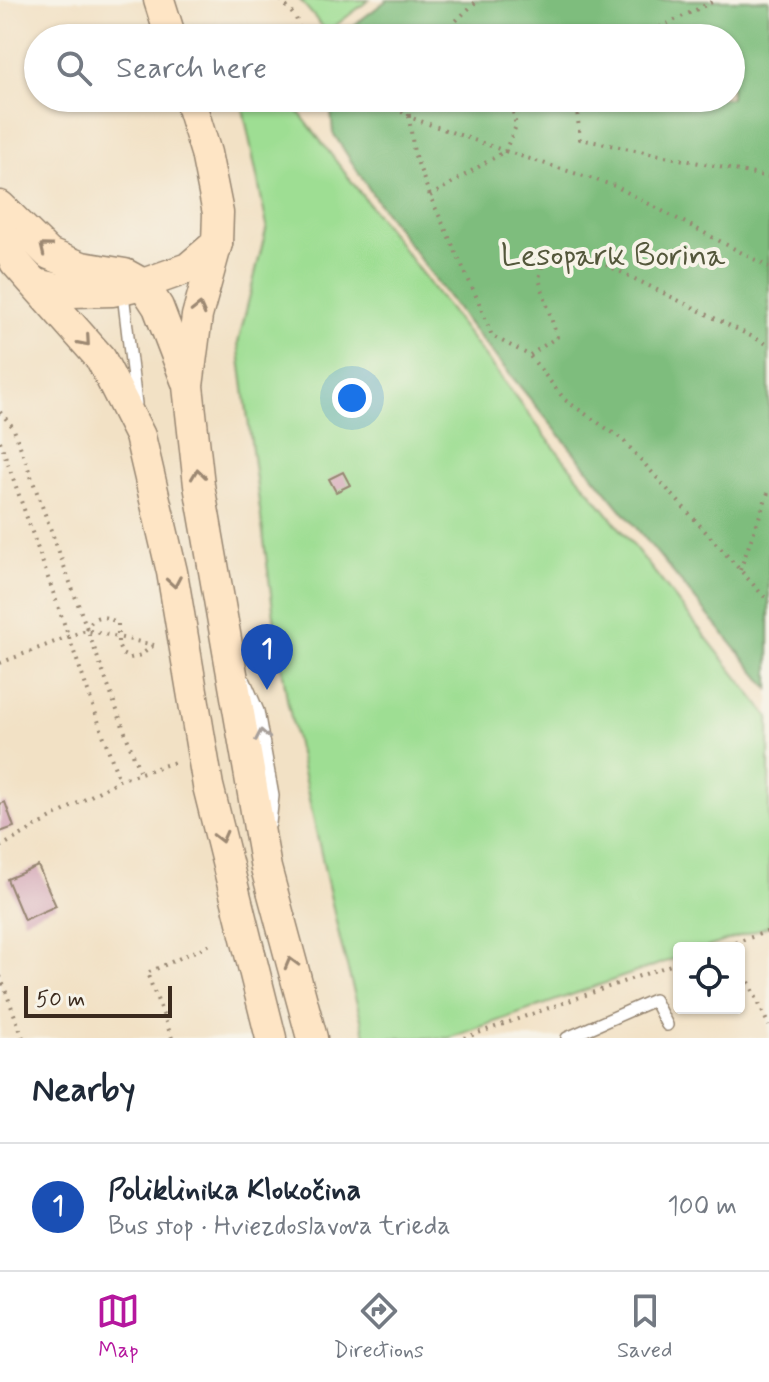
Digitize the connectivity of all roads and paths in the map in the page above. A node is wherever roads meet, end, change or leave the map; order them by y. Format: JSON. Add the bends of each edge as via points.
{"nodes":[{"id":1,"x":159,"y":0,"type":"edge"},
{"id":2,"x":281,"y":0,"type":"edge"},
{"id":3,"x":478,"y":0,"type":"edge"},
{"id":4,"x":716,"y":0,"type":"edge"},
{"id":5,"x":167,"y":24,"type":"edge"},
{"id":6,"x":298,"y":24,"type":"edge"},
{"id":7,"x":452,"y":24,"type":"edge"},
{"id":8,"x":667,"y":24,"type":"edge"},
{"id":9,"x":193,"y":112,"type":"edge"},
{"id":10,"x":402,"y":112,"type":"edge"},
{"id":11,"x":409,"y":112,"type":"edge"},
{"id":12,"x":513,"y":112,"type":"edge"},
{"id":13,"x":577,"y":112,"type":"edge"},
{"id":14,"x":409,"y":117,"type":"junction"},
{"id":15,"x":505,"y":151,"type":"junction"},
{"id":16,"x":769,"y":177,"type":"edge"},
{"id":17,"x":430,"y":196,"type":"junction"},
{"id":18,"x":0,"y":206,"type":"edge"},
{"id":19,"x":0,"y":228,"type":"edge"},
{"id":20,"x":217,"y":243,"type":"junction"},
{"id":21,"x":7,"y":255,"type":"edge"},
{"id":22,"x":769,"y":267,"type":"edge"},
{"id":23,"x":36,"y":284,"type":"junction"},
{"id":24,"x":134,"y":293,"type":"junction"},
{"id":25,"x":769,"y":345,"type":"edge"},
{"id":26,"x":529,"y":355,"type":"junction"},
{"id":27,"x":188,"y":386,"type":"junction"},
{"id":28,"x":0,"y":412,"type":"edge"},
{"id":29,"x":140,"y":436,"type":"junction"},
{"id":30,"x":0,"y":441,"type":"edge"},
{"id":31,"x":769,"y":490,"type":"edge"},
{"id":32,"x":740,"y":570,"type":"junction"},
{"id":33,"x":769,"y":602,"type":"edge"},
{"id":34,"x":86,"y":630,"type":"junction"},
{"id":35,"x":69,"y":637,"type":"junction"},
{"id":36,"x":119,"y":637,"type":"junction"},
{"id":37,"x":0,"y":663,"type":"edge"},
{"id":38,"x":175,"y":762,"type":"dead end"},
{"id":39,"x":140,"y":773,"type":"junction"},
{"id":40,"x":119,"y":780,"type":"junction"},
{"id":41,"x":0,"y":847,"type":"edge"},
{"id":42,"x":769,"y":931,"type":"edge"},
{"id":43,"x":743,"y":942,"type":"edge"},
{"id":44,"x":213,"y":943,"type":"dead end"},
{"id":45,"x":673,"y":964,"type":"edge"},
{"id":46,"x":745,"y":973,"type":"edge"},
{"id":47,"x":0,"y":976,"type":"edge"},
{"id":48,"x":667,"y":1025,"type":"dead end"},
{"id":49,"x":769,"y":1026,"type":"edge"},
{"id":50,"x":23,"y":1038,"type":"edge"},
{"id":51,"x":172,"y":1038,"type":"edge"},
{"id":52,"x":271,"y":1038,"type":"edge"},
{"id":53,"x":312,"y":1038,"type":"edge"},
{"id":54,"x":464,"y":1038,"type":"edge"},
{"id":55,"x":567,"y":1038,"type":"edge"}],
"edges":[{"from":1,"to":5,"type":"street"},
{"from":2,"to":6,"type":"path"},
{"from":3,"to":7,"type":"path"},
{"from":4,"to":8,"type":"path"},
{"from":9,"to":20,"type":"street","via":[[218,213]]},
{"from":10,"to":14,"type":"path"},
{"from":11,"to":14,"type":"path"},
{"from":12,"to":15,"type":"path","via":[[516,126]]},
{"from":13,"to":16,"type":"path","via":[[580,139]]},
{"from":14,"to":15,"type":"path"},
{"from":14,"to":17,"type":"path","via":[[414,153]]},
{"from":15,"to":17,"type":"path"},
{"from":15,"to":22,"type":"path","via":[[615,186]]},
{"from":17,"to":26,"type":"path","via":[[492,336]]},
{"from":24,"to":18,"type":"street","one_way":true,"via":[[125,274],[82,267],[49,254]]},
{"from":19,"to":21,"type":"street"},
{"from":20,"to":24,"type":"street","via":[[188,268]]},
{"from":27,"to":20,"type":"street","one_way":true,"via":[[197,316]]},
{"from":21,"to":23,"type":"street"},
{"from":23,"to":24,"type":"street","via":[[72,292]]},
{"from":23,"to":29,"type":"street","one_way":true,"via":[[101,359]]},
{"from":24,"to":27,"type":"street","via":[[158,307]]},
{"from":24,"to":29,"type":"lane"},
{"from":25,"to":26,"type":"path","via":[[578,251],[545,253],[539,279],[557,337]]},
{"from":26,"to":32,"type":"path","via":[[565,400],[622,439]]},
{"from":53,"to":27,"type":"street","one_way":true,"via":[[266,868],[199,485]]},
{"from":28,"to":34,"type":"path","via":[[13,427]]},
{"from":29,"to":52,"type":"street","one_way":true,"via":[[172,572],[208,786]]},
{"from":30,"to":35,"type":"path"},
{"from":31,"to":32,"type":"path"},
{"from":32,"to":33,"type":"path"},
{"from":34,"to":35,"type":"path"},
{"from":34,"to":36,"type":"path"},
{"from":34,"to":36,"type":"path","via":[[98,617],[108,617],[118,623]]},
{"from":34,"to":39,"type":"path"},
{"from":35,"to":37,"type":"path"},
{"from":35,"to":40,"type":"path"},
{"from":36,"to":36,"type":"path","via":[[130,640],[154,645],[130,658],[122,654]]},
{"from":38,"to":39,"type":"path"},
{"from":39,"to":40,"type":"path"},
{"from":40,"to":41,"type":"path"},
{"from":42,"to":43,"type":"path"},
{"from":44,"to":51,"type":"path","via":[[147,973]]},
{"from":45,"to":54,"type":"path"},
{"from":46,"to":49,"type":"path"},
{"from":47,"to":50,"type":"path"},
{"from":48,"to":55,"type":"lane","via":[[654,1000]]}]}
